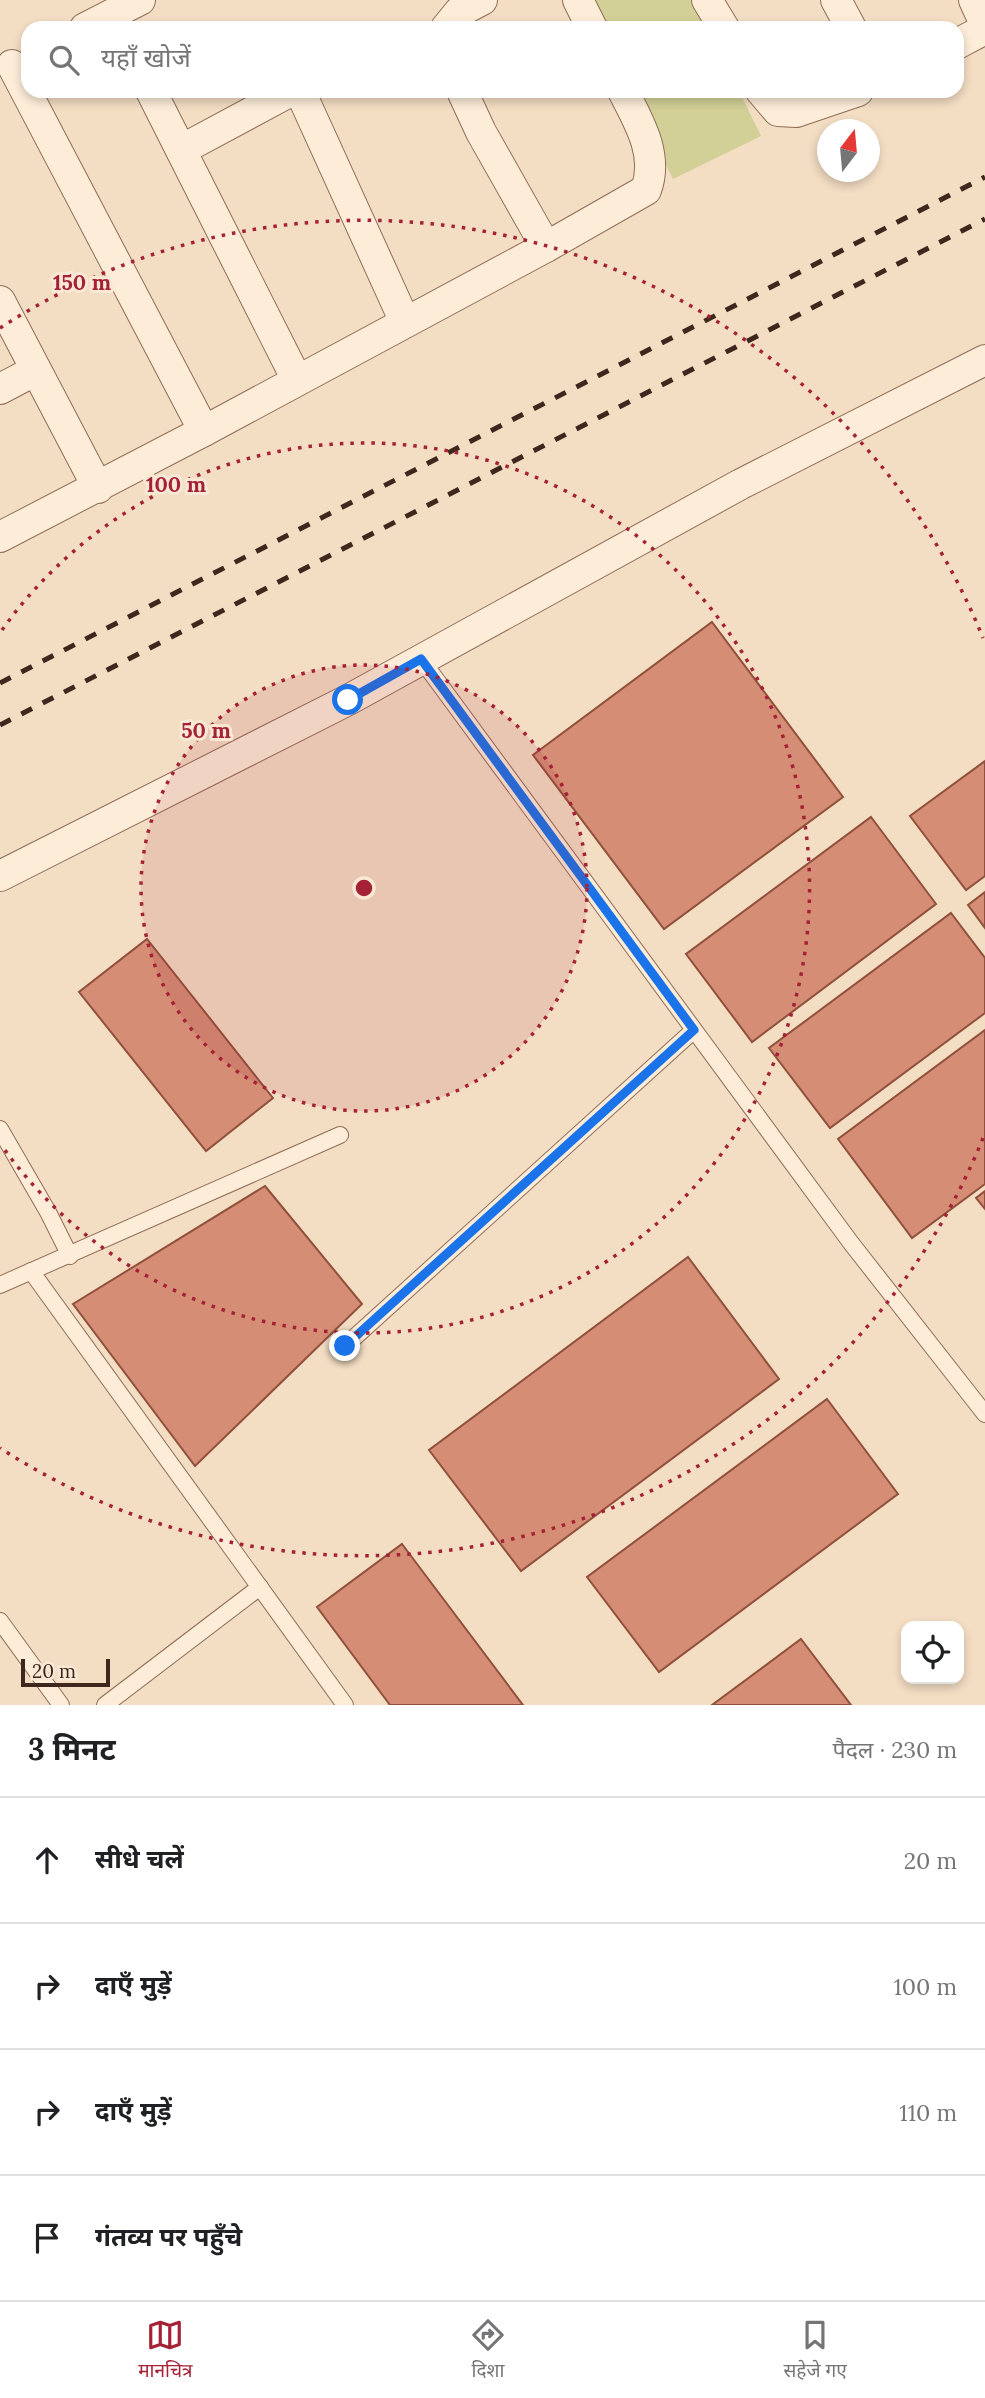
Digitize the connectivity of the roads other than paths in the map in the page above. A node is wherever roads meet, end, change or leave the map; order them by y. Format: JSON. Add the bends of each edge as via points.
{"nodes":[{"id":1,"x":139,"y":0,"type":"edge"},
{"id":2,"x":482,"y":0,"type":"edge"},
{"id":3,"x":578,"y":0,"type":"edge"},
{"id":4,"x":707,"y":0,"type":"edge"},
{"id":5,"x":836,"y":0,"type":"edge"},
{"id":6,"x":974,"y":0,"type":"edge"},
{"id":7,"x":116,"y":21,"type":"edge"},
{"id":8,"x":452,"y":21,"type":"edge"},
{"id":9,"x":588,"y":21,"type":"edge"},
{"id":10,"x":720,"y":21,"type":"edge"},
{"id":11,"x":847,"y":21,"type":"edge"},
{"id":12,"x":985,"y":27,"type":"edge"},
{"id":13,"x":964,"y":40,"type":"edge"},
{"id":14,"x":30,"y":98,"type":"edge"},
{"id":15,"x":155,"y":98,"type":"edge"},
{"id":16,"x":277,"y":98,"type":"edge"},
{"id":17,"x":303,"y":98,"type":"edge"},
{"id":18,"x":465,"y":98,"type":"edge"},
{"id":19,"x":627,"y":98,"type":"edge"},
{"id":20,"x":767,"y":98,"type":"edge"},
{"id":21,"x":837,"y":98,"type":"edge"},
{"id":22,"x":181,"y":150,"type":"junction"},
{"id":23,"x":546,"y":247,"type":"junction"},
{"id":24,"x":0,"y":301,"type":"edge"},
{"id":25,"x":405,"y":323,"type":"junction"},
{"id":26,"x":985,"y":360,"type":"edge"},
{"id":27,"x":36,"y":370,"type":"junction"},
{"id":28,"x":297,"y":380,"type":"junction"},
{"id":29,"x":0,"y":389,"type":"edge"},
{"id":30,"x":204,"y":431,"type":"junction"},
{"id":31,"x":98,"y":488,"type":"junction"},
{"id":32,"x":0,"y":537,"type":"edge"},
{"id":33,"x":421,"y":659,"type":"junction"},
{"id":34,"x":0,"y":876,"type":"edge"},
{"id":35,"x":694,"y":1030,"type":"junction"},
{"id":36,"x":0,"y":1129,"type":"edge"},
{"id":37,"x":340,"y":1135,"type":"dead end"},
{"id":38,"x":69,"y":1255,"type":"junction"},
{"id":39,"x":31,"y":1271,"type":"junction"},
{"id":40,"x":0,"y":1285,"type":"edge"},
{"id":41,"x":345,"y":1346,"type":"dead end"},
{"id":42,"x":985,"y":1414,"type":"edge"},
{"id":43,"x":260,"y":1587,"type":"junction"},
{"id":44,"x":0,"y":1621,"type":"edge"},
{"id":45,"x":61,"y":1705,"type":"edge"},
{"id":46,"x":105,"y":1705,"type":"edge"},
{"id":47,"x":345,"y":1705,"type":"edge"}],
"edges":[{"from":1,"to":7,"type":"street"},
{"from":2,"to":8,"type":"street"},
{"from":3,"to":9,"type":"street"},
{"from":4,"to":10,"type":"street"},
{"from":5,"to":11,"type":"street"},
{"from":6,"to":12,"type":"street"},
{"from":12,"to":13,"type":"street"},
{"from":14,"to":30,"type":"street"},
{"from":15,"to":22,"type":"street"},
{"from":16,"to":22,"type":"street"},
{"from":17,"to":25,"type":"street"},
{"from":18,"to":23,"type":"street"},
{"from":19,"to":23,"type":"street","via":[[649,151],[651,176],[646,190]]},
{"from":20,"to":21,"type":"street","via":[[778,111],[796,112]]},
{"from":22,"to":28,"type":"street"},
{"from":23,"to":25,"type":"street"},
{"from":24,"to":27,"type":"street"},
{"from":25,"to":28,"type":"street"},
{"from":26,"to":33,"type":"street","via":[[741,484]]},
{"from":27,"to":29,"type":"street"},
{"from":27,"to":31,"type":"street"},
{"from":28,"to":30,"type":"street"},
{"from":30,"to":31,"type":"street"},
{"from":31,"to":32,"type":"street"},
{"from":33,"to":34,"type":"street"},
{"from":33,"to":35,"type":"lane"},
{"from":35,"to":41,"type":"lane"},
{"from":35,"to":42,"type":"lane","via":[[851,1243]]},
{"from":36,"to":38,"type":"lane"},
{"from":37,"to":38,"type":"lane"},
{"from":38,"to":39,"type":"lane"},
{"from":39,"to":40,"type":"lane"},
{"from":39,"to":43,"type":"lane"},
{"from":43,"to":46,"type":"lane"},
{"from":43,"to":47,"type":"lane"},
{"from":44,"to":45,"type":"lane"}]}
